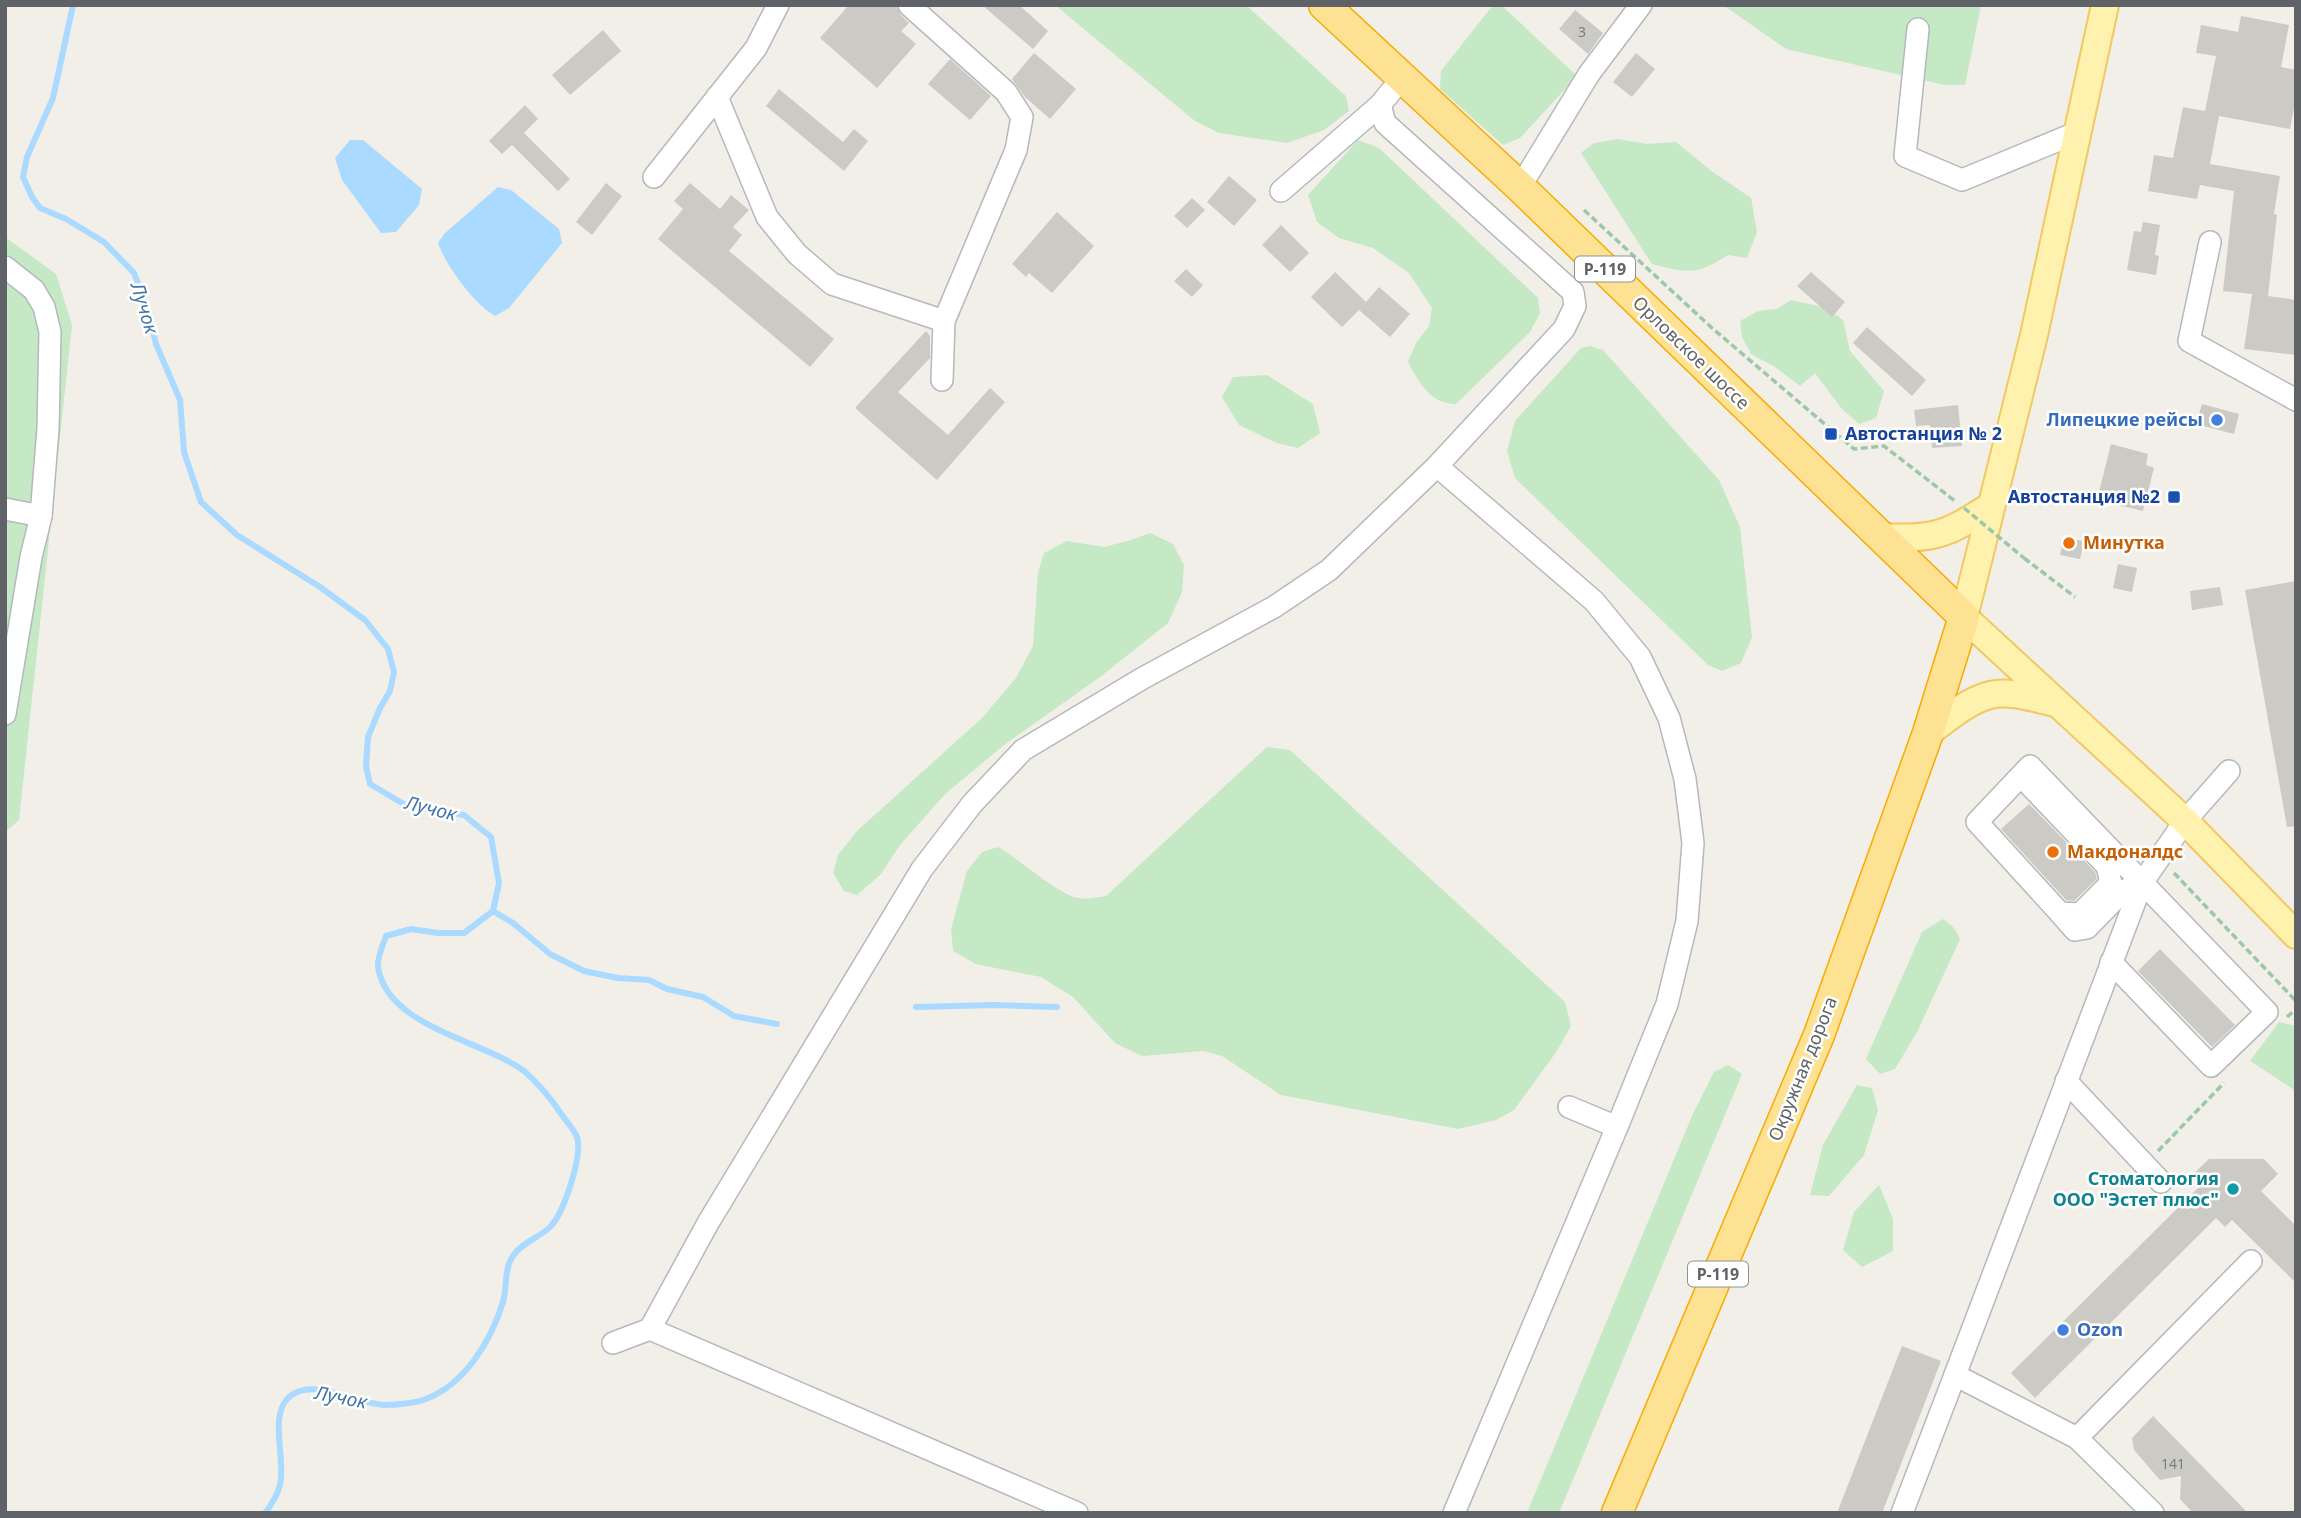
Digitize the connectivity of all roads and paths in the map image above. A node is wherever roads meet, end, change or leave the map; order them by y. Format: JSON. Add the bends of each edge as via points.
{"nodes":[{"id":1,"x":778,"y":5,"type":"edge"},
{"id":2,"x":909,"y":5,"type":"edge"},
{"id":3,"x":1324,"y":5,"type":"edge"},
{"id":4,"x":1641,"y":5,"type":"edge"},
{"id":5,"x":2105,"y":5,"type":"edge"},
{"id":6,"x":1918,"y":29,"type":"dead end"},
{"id":7,"x":1402,"y":78,"type":"junction"},
{"id":8,"x":718,"y":97,"type":"junction"},
{"id":9,"x":1380,"y":105,"type":"junction"},
{"id":10,"x":2078,"y":132,"type":"junction"},
{"id":11,"x":654,"y":177,"type":"dead end"},
{"id":12,"x":1520,"y":187,"type":"junction"},
{"id":13,"x":1281,"y":191,"type":"dead end"},
{"id":14,"x":1584,"y":210,"type":"dead end"},
{"id":15,"x":2210,"y":242,"type":"dead end"},
{"id":16,"x":5,"y":267,"type":"edge"},
{"id":17,"x":944,"y":321,"type":"junction"},
{"id":18,"x":942,"y":380,"type":"dead end"},
{"id":19,"x":2296,"y":400,"type":"edge"},
{"id":20,"x":1437,"y":466,"type":"junction"},
{"id":21,"x":1992,"y":506,"type":"junction"},
{"id":22,"x":5,"y":509,"type":"edge"},
{"id":23,"x":41,"y":516,"type":"junction"},
{"id":24,"x":1882,"y":537,"type":"junction"},
{"id":25,"x":2075,"y":597,"type":"dead end"},
{"id":26,"x":1964,"y":617,"type":"junction"},
{"id":27,"x":2058,"y":704,"type":"junction"},
{"id":28,"x":5,"y":714,"type":"edge"},
{"id":29,"x":1928,"y":733,"type":"junction"},
{"id":30,"x":2229,"y":771,"type":"dead end"},
{"id":31,"x":2021,"y":776,"type":"junction"},
{"id":32,"x":2185,"y":821,"type":"junction"},
{"id":33,"x":2159,"y":858,"type":"junction"},
{"id":34,"x":2142,"y":883,"type":"junction"},
{"id":35,"x":2060,"y":913,"type":"junction"},
{"id":36,"x":2296,"y":935,"type":"edge"},
{"id":37,"x":2111,"y":962,"type":"junction"},
{"id":38,"x":2296,"y":1001,"type":"edge"},
{"id":39,"x":2296,"y":1009,"type":"edge"},
{"id":40,"x":2286,"y":1018,"type":"dead end"},
{"id":41,"x":2230,"y":1077,"type":"dead end"},
{"id":42,"x":2066,"y":1081,"type":"junction"},
{"id":43,"x":1569,"y":1107,"type":"dead end"},
{"id":44,"x":1617,"y":1127,"type":"junction"},
{"id":45,"x":2145,"y":1165,"type":"junction"},
{"id":46,"x":2161,"y":1182,"type":"dead end"},
{"id":47,"x":2251,"y":1261,"type":"dead end"},
{"id":48,"x":650,"y":1329,"type":"junction"},
{"id":49,"x":613,"y":1343,"type":"dead end"},
{"id":50,"x":1955,"y":1375,"type":"junction"},
{"id":51,"x":2077,"y":1438,"type":"junction"},
{"id":52,"x":1077,"y":1513,"type":"edge"},
{"id":53,"x":1454,"y":1513,"type":"edge"},
{"id":54,"x":1617,"y":1513,"type":"edge"},
{"id":55,"x":1902,"y":1513,"type":"edge"},
{"id":56,"x":2153,"y":1513,"type":"edge"}],
"edges":[{"from":1,"to":8,"type":"street","via":[[756,48]]},
{"from":2,"to":17,"type":"street","via":[[1006,92],[1022,117],[1016,150]]},
{"from":3,"to":7,"type":"highway","name":"Орловское шоссе","number":"Р-119"},
{"from":4,"to":12,"type":"street","via":[[1589,74]]},
{"from":5,"to":10,"type":"main road"},
{"from":6,"to":10,"type":"street","via":[[1905,156],[1962,180]]},
{"from":7,"to":9,"type":"street"},
{"from":7,"to":12,"type":"highway","name":"Орловское шоссе","number":"Р-119"},
{"from":8,"to":11,"type":"street"},
{"from":8,"to":17,"type":"street","via":[[767,217],[797,254],[832,284]]},
{"from":9,"to":13,"type":"street"},
{"from":9,"to":20,"type":"street","via":[[1385,123],[1573,292],[1575,306],[1564,329]]},
{"from":10,"to":21,"type":"main road"},
{"from":12,"to":24,"type":"highway","name":"Орловское шоссе","number":"Р-119"},
{"from":14,"to":25,"type":"path","bridge":true,"via":[[1712,328],[1854,449],[1884,446]]},
{"from":15,"to":19,"type":"street","via":[[2189,341]]},
{"from":16,"to":23,"type":"street","via":[[34,290],[50,332]]},
{"from":17,"to":18,"type":"street"},
{"from":20,"to":44,"type":"street","via":[[1594,601],[1640,657],[1669,718],[1682,767],[1693,843],[1687,921],[1667,1004]]},
{"from":20,"to":48,"type":"street","via":[[1329,570],[1274,607],[1023,750],[972,804],[922,869],[708,1223]]},
{"from":21,"to":24,"type":"main road","via":[[1952,531],[1917,539]]},
{"from":21,"to":26,"type":"main road"},
{"from":22,"to":23,"type":"street"},
{"from":23,"to":28,"type":"street"},
{"from":24,"to":26,"type":"highway","name":"Орловское шоссе","number":"Р-119"},
{"from":26,"to":27,"type":"main road"},
{"from":26,"to":29,"type":"highway","name":"Окружная дорога","number":"Р-119"},
{"from":27,"to":29,"type":"main road","via":[[2021,695],[1991,695],[1963,707]]},
{"from":27,"to":32,"type":"main road"},
{"from":29,"to":54,"type":"highway","name":"Окружная дорога","number":"Р-119","via":[[1819,1035]]},
{"from":30,"to":32,"type":"street"},
{"from":31,"to":34,"type":"street","via":[[2030,766]]},
{"from":31,"to":35,"type":"street","via":[[1977,822]]},
{"from":31,"to":35,"type":"street","via":[[2107,866],[2111,883],[2080,914]]},
{"from":32,"to":33,"type":"street"},
{"from":32,"to":36,"type":"main road"},
{"from":33,"to":34,"type":"street"},
{"from":33,"to":38,"type":"path"},
{"from":34,"to":35,"type":"street","via":[[2123,891],[2087,928],[2075,930]]},
{"from":34,"to":37,"type":"street"},
{"from":34,"to":37,"type":"street","via":[[2267,1012],[2211,1066]]},
{"from":37,"to":42,"type":"street"},
{"from":39,"to":40,"type":"path"},
{"from":41,"to":45,"type":"path"},
{"from":42,"to":45,"type":"street"},
{"from":42,"to":50,"type":"street"},
{"from":43,"to":44,"type":"street"},
{"from":44,"to":53,"type":"street"},
{"from":45,"to":46,"type":"street"},
{"from":47,"to":51,"type":"street"},
{"from":48,"to":49,"type":"street"},
{"from":48,"to":52,"type":"street"},
{"from":50,"to":51,"type":"street"},
{"from":50,"to":55,"type":"street"},
{"from":51,"to":56,"type":"street"}]}
